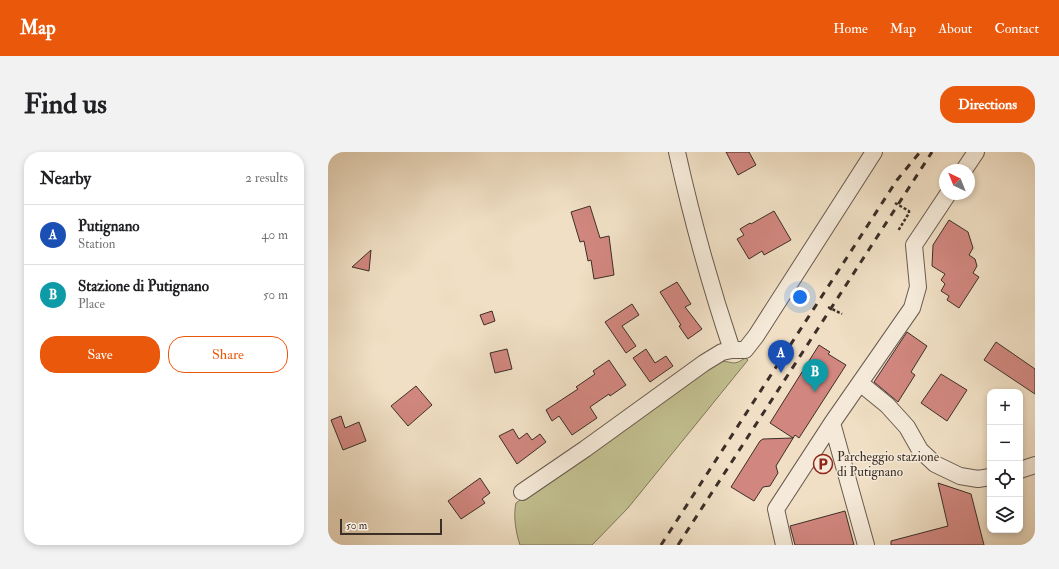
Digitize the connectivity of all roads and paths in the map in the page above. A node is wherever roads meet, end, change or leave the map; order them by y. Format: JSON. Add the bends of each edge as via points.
{"nodes":[{"id":1,"x":677,"y":152,"type":"edge"},
{"id":2,"x":874,"y":152,"type":"edge"},
{"id":3,"x":976,"y":152,"type":"edge"},
{"id":4,"x":968,"y":164,"type":"edge"},
{"id":5,"x":944,"y":200,"type":"edge"},
{"id":6,"x":895,"y":203,"type":"dead end"},
{"id":7,"x":898,"y":231,"type":"dead end"},
{"id":8,"x":828,"y":307,"type":"dead end"},
{"id":9,"x":842,"y":314,"type":"dead end"},
{"id":10,"x":732,"y":350,"type":"junction"},
{"id":11,"x":860,"y":383,"type":"junction"},
{"id":12,"x":832,"y":423,"type":"junction"},
{"id":13,"x":1035,"y":465,"type":"edge"},
{"id":14,"x":1023,"y":469,"type":"edge"},
{"id":15,"x":987,"y":478,"type":"edge"},
{"id":16,"x":522,"y":492,"type":"dead end"},
{"id":17,"x":784,"y":545,"type":"edge"},
{"id":18,"x":866,"y":545,"type":"edge"}],
"edges":[{"from":1,"to":10,"type":"street","via":[[693,220]]},
{"from":2,"to":10,"type":"street","via":[[756,336],[745,350]]},
{"from":3,"to":4,"type":"street"},
{"from":5,"to":11,"type":"street","via":[[914,245],[918,287],[912,308]]},
{"from":6,"to":7,"type":"path","via":[[909,211]]},
{"from":8,"to":9,"type":"path"},
{"from":10,"to":16,"type":"street","via":[[722,352],[704,363]]},
{"from":11,"to":12,"type":"street"},
{"from":11,"to":15,"type":"street","via":[[887,405],[906,427],[920,450],[935,464],[960,476]]},
{"from":12,"to":17,"type":"street","via":[[776,509]]},
{"from":12,"to":18,"type":"street"},
{"from":13,"to":14,"type":"street"}]}
